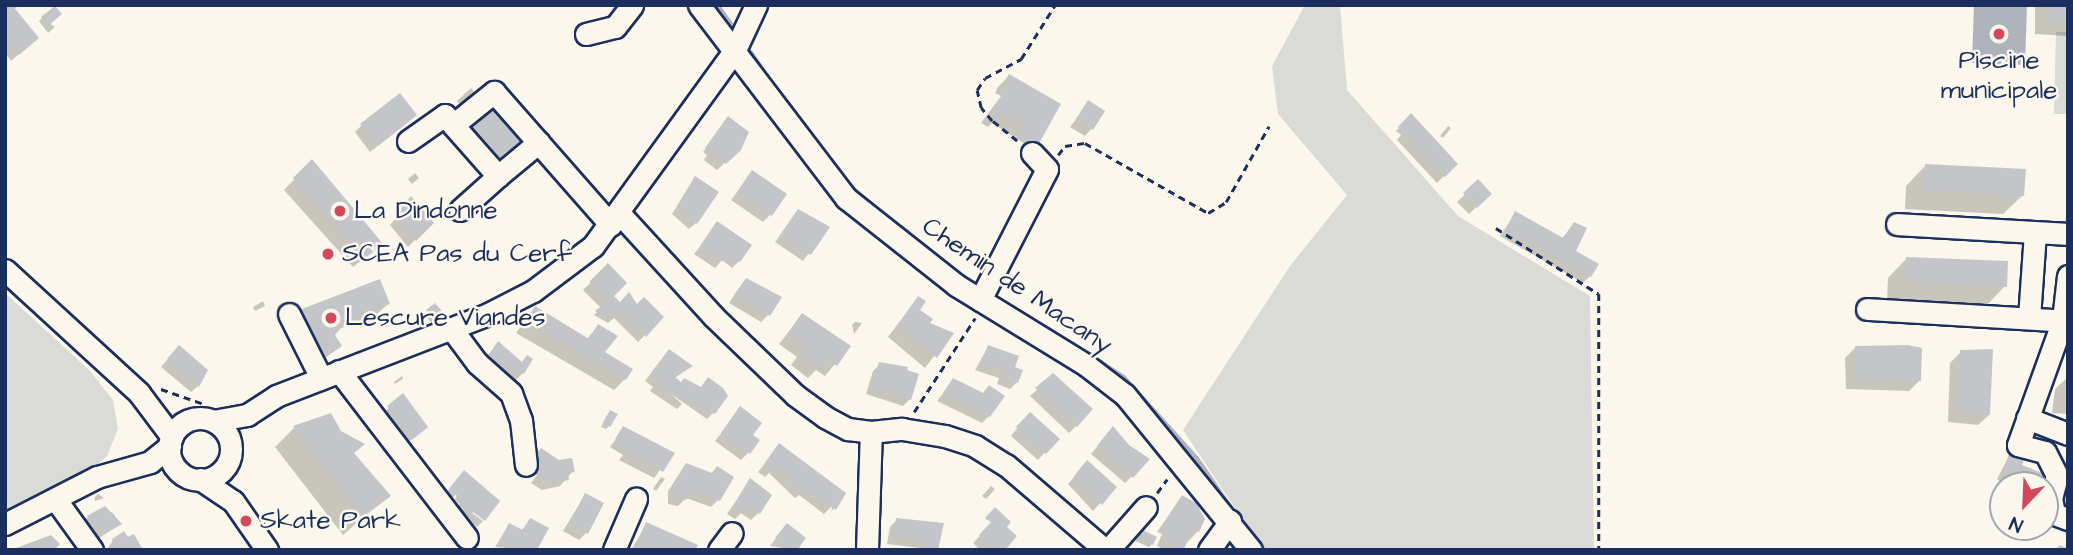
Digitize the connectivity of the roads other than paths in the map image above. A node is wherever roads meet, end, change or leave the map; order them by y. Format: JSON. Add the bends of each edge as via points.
{"nodes":[{"id":1,"x":632,"y":5,"type":"edge"},
{"id":2,"x":699,"y":5,"type":"edge"},
{"id":3,"x":756,"y":5,"type":"edge"},
{"id":4,"x":586,"y":34,"type":"dead end"},
{"id":5,"x":735,"y":50,"type":"junction"},
{"id":6,"x":453,"y":125,"type":"junction"},
{"id":7,"x":408,"y":141,"type":"dead end"},
{"id":8,"x":539,"y":142,"type":"junction"},
{"id":9,"x":1032,"y":153,"type":"road end"},
{"id":10,"x":498,"y":176,"type":"junction"},
{"id":11,"x":460,"y":210,"type":"dead end"},
{"id":12,"x":615,"y":219,"type":"junction"},
{"id":13,"x":1898,"y":224,"type":"dead end"},
{"id":14,"x":2035,"y":232,"type":"junction"},
{"id":15,"x":2068,"y":234,"type":"edge"},
{"id":16,"x":5,"y":270,"type":"edge"},
{"id":17,"x":2068,"y":276,"type":"edge"},
{"id":18,"x":983,"y":302,"type":"junction"},
{"id":19,"x":1867,"y":309,"type":"dead end"},
{"id":20,"x":289,"y":314,"type":"dead end"},
{"id":21,"x":2029,"y":318,"type":"junction"},
{"id":22,"x":2065,"y":320,"type":"edge"},
{"id":23,"x":451,"y":328,"type":"junction"},
{"id":24,"x":330,"y":374,"type":"junction"},
{"id":25,"x":145,"y":388,"type":"junction"},
{"id":26,"x":206,"y":415,"type":"junction"},
{"id":27,"x":247,"y":415,"type":"junction"},
{"id":28,"x":2027,"y":418,"type":"junction"},
{"id":29,"x":871,"y":432,"type":"junction"},
{"id":30,"x":2068,"y":434,"type":"edge"},
{"id":31,"x":171,"y":442,"type":"junction"},
{"id":32,"x":230,"y":456,"type":"junction"},
{"id":33,"x":526,"y":465,"type":"dead end"},
{"id":34,"x":136,"y":467,"type":"junction"},
{"id":35,"x":179,"y":471,"type":"junction"},
{"id":36,"x":200,"y":480,"type":"junction"},
{"id":37,"x":636,"y":499,"type":"dead end"},
{"id":38,"x":56,"y":500,"type":"junction"},
{"id":39,"x":233,"y":501,"type":"junction"},
{"id":40,"x":1146,"y":507,"type":"road end"},
{"id":41,"x":2068,"y":519,"type":"edge"},
{"id":42,"x":1230,"y":521,"type":"junction"},
{"id":43,"x":5,"y":524,"type":"edge"},
{"id":44,"x":467,"y":538,"type":"dead end"},
{"id":45,"x":92,"y":550,"type":"edge"},
{"id":46,"x":267,"y":550,"type":"edge"},
{"id":47,"x":614,"y":550,"type":"edge"},
{"id":48,"x":867,"y":550,"type":"edge"},
{"id":49,"x":1106,"y":550,"type":"edge"},
{"id":50,"x":1209,"y":550,"type":"edge"},
{"id":51,"x":1251,"y":550,"type":"edge"}],
"edges":[{"from":1,"to":4,"type":"street","via":[[615,27]]},
{"from":2,"to":5,"type":"street","name":"Chemin de Macany"},
{"from":3,"to":5,"type":"street"},
{"from":5,"to":12,"type":"street"},
{"from":5,"to":18,"type":"street","name":"Chemin de Macany","via":[[846,198]]},
{"from":6,"to":7,"type":"street","via":[[445,115]]},
{"from":6,"to":8,"type":"street","via":[[494,92]]},
{"from":6,"to":10,"type":"street"},
{"from":8,"to":10,"type":"street"},
{"from":8,"to":12,"type":"street"},
{"from":9,"to":18,"type":"street","via":[[1047,169]]},
{"from":10,"to":11,"type":"street"},
{"from":12,"to":23,"type":"street","via":[[593,246],[533,291]]},
{"from":12,"to":29,"type":"street","via":[[794,395],[825,418]]},
{"from":13,"to":14,"type":"street"},
{"from":14,"to":15,"type":"street"},
{"from":14,"to":21,"type":"street"},
{"from":16,"to":25,"type":"street"},
{"from":17,"to":22,"type":"street"},
{"from":18,"to":42,"type":"street","name":"Chemin de Macany","via":[[1125,395]]},
{"from":19,"to":21,"type":"street"},
{"from":20,"to":24,"type":"street"},
{"from":21,"to":22,"type":"street"},
{"from":22,"to":28,"type":"street"},
{"from":23,"to":24,"type":"street","via":[[383,350]]},
{"from":23,"to":33,"type":"street","via":[[477,363],[511,393],[521,420]]},
{"from":24,"to":27,"type":"street","via":[[276,396]]},
{"from":24,"to":44,"type":"street"},
{"from":25,"to":26,"type":"street"},
{"from":25,"to":31,"type":"street"},
{"from":26,"to":27,"type":"street"},
{"from":26,"to":31,"type":"street"},
{"from":26,"to":32,"type":"street","via":[[227,432]]},
{"from":27,"to":32,"type":"street"},
{"from":28,"to":30,"type":"street"},
{"from":28,"to":41,"type":"street","via":[[2018,445],[2045,452],[2057,476],[2051,498],[2054,514]]},
{"from":29,"to":48,"type":"street"},
{"from":29,"to":49,"type":"street","via":[[902,429],[975,446],[1006,465]]},
{"from":31,"to":34,"type":"street"},
{"from":31,"to":35,"type":"street"},
{"from":32,"to":36,"type":"street","via":[[220,473]]},
{"from":32,"to":39,"type":"street"},
{"from":34,"to":35,"type":"street"},
{"from":34,"to":38,"type":"street","via":[[97,477]]},
{"from":35,"to":36,"type":"street"},
{"from":36,"to":39,"type":"street"},
{"from":37,"to":47,"type":"street"},
{"from":38,"to":43,"type":"street"},
{"from":38,"to":45,"type":"street"},
{"from":39,"to":46,"type":"street"},
{"from":40,"to":49,"type":"street"},
{"from":42,"to":50,"type":"street"},
{"from":42,"to":51,"type":"street","name":"Chemin de Macany"}]}
